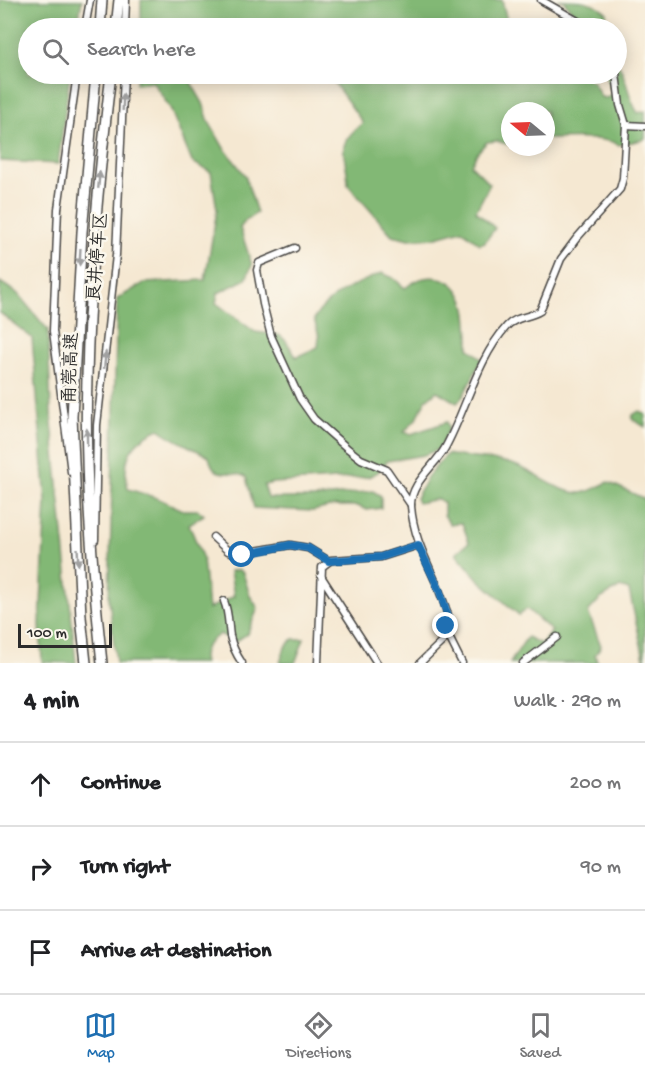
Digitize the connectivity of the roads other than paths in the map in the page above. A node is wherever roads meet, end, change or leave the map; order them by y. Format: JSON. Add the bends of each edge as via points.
{"nodes":[{"id":1,"x":90,"y":0,"type":"edge"},
{"id":2,"x":102,"y":0,"type":"edge"},
{"id":3,"x":119,"y":0,"type":"edge"},
{"id":4,"x":126,"y":0,"type":"edge"},
{"id":5,"x":541,"y":0,"type":"edge"},
{"id":6,"x":87,"y":18,"type":"edge"},
{"id":7,"x":101,"y":18,"type":"edge"},
{"id":8,"x":117,"y":18,"type":"edge"},
{"id":9,"x":125,"y":18,"type":"edge"},
{"id":10,"x":572,"y":18,"type":"edge"},
{"id":11,"x":76,"y":84,"type":"edge"},
{"id":12,"x":95,"y":84,"type":"edge"},
{"id":13,"x":110,"y":84,"type":"edge"},
{"id":14,"x":124,"y":84,"type":"edge"},
{"id":15,"x":617,"y":84,"type":"edge"},
{"id":16,"x":626,"y":125,"type":"junction"},
{"id":17,"x":645,"y":126,"type":"edge"},
{"id":18,"x":295,"y":248,"type":"dead end"},
{"id":19,"x":411,"y":505,"type":"junction"},
{"id":20,"x":77,"y":522,"type":"junction"},
{"id":21,"x":213,"y":537,"type":"dead end"},
{"id":22,"x":418,"y":545,"type":"junction"},
{"id":23,"x":329,"y":561,"type":"junction"},
{"id":24,"x":321,"y":575,"type":"junction"},
{"id":25,"x":94,"y":586,"type":"junction"},
{"id":26,"x":224,"y":602,"type":"dead end"},
{"id":27,"x":448,"y":636,"type":"junction"},
{"id":28,"x":557,"y":637,"type":"dead end"},
{"id":29,"x":86,"y":663,"type":"edge"},
{"id":30,"x":102,"y":663,"type":"edge"},
{"id":31,"x":242,"y":663,"type":"edge"},
{"id":32,"x":318,"y":663,"type":"edge"},
{"id":33,"x":377,"y":663,"type":"edge"},
{"id":34,"x":420,"y":663,"type":"edge"},
{"id":35,"x":462,"y":663,"type":"edge"},
{"id":36,"x":523,"y":663,"type":"edge"}],
"edges":[{"from":1,"to":6,"type":"street"},
{"from":2,"to":7,"type":"highway"},
{"from":3,"to":8,"type":"highway"},
{"from":4,"to":9,"type":"street"},
{"from":5,"to":10,"type":"street"},
{"from":11,"to":20,"type":"street","via":[[58,209],[53,332]]},
{"from":12,"to":20,"type":"highway","name":"甬莞高速","one_way":true,"via":[[72,417]]},
{"from":25,"to":13,"type":"highway","name":"甬莞高速","one_way":true,"via":[[87,378],[99,176]]},
{"from":25,"to":14,"type":"street","name":"良井停车区","one_way":true,"via":[[98,425],[116,255]]},
{"from":15,"to":16,"type":"street"},
{"from":16,"to":17,"type":"street"},
{"from":16,"to":19,"type":"street","via":[[621,189],[561,259],[540,311],[514,320],[496,341],[444,449],[419,483]]},
{"from":18,"to":19,"type":"street","via":[[259,263],[256,270],[268,325],[283,364],[314,419],[361,459],[387,470]]},
{"from":19,"to":22,"type":"street"},
{"from":20,"to":29,"type":"highway","name":"甬莞高速","one_way":true},
{"from":21,"to":23,"type":"street","via":[[237,555],[298,546]]},
{"from":22,"to":23,"type":"street","via":[[381,557]]},
{"from":22,"to":27,"type":"street","via":[[439,589],[450,623],[446,626]]},
{"from":23,"to":24,"type":"street","via":[[322,567]]},
{"from":24,"to":32,"type":"street"},
{"from":24,"to":33,"type":"street"},
{"from":25,"to":30,"type":"highway","name":"甬莞高速"},
{"from":26,"to":31,"type":"street","via":[[229,611],[234,651]]},
{"from":27,"to":34,"type":"street"},
{"from":27,"to":35,"type":"street"},
{"from":28,"to":36,"type":"street"}]}
